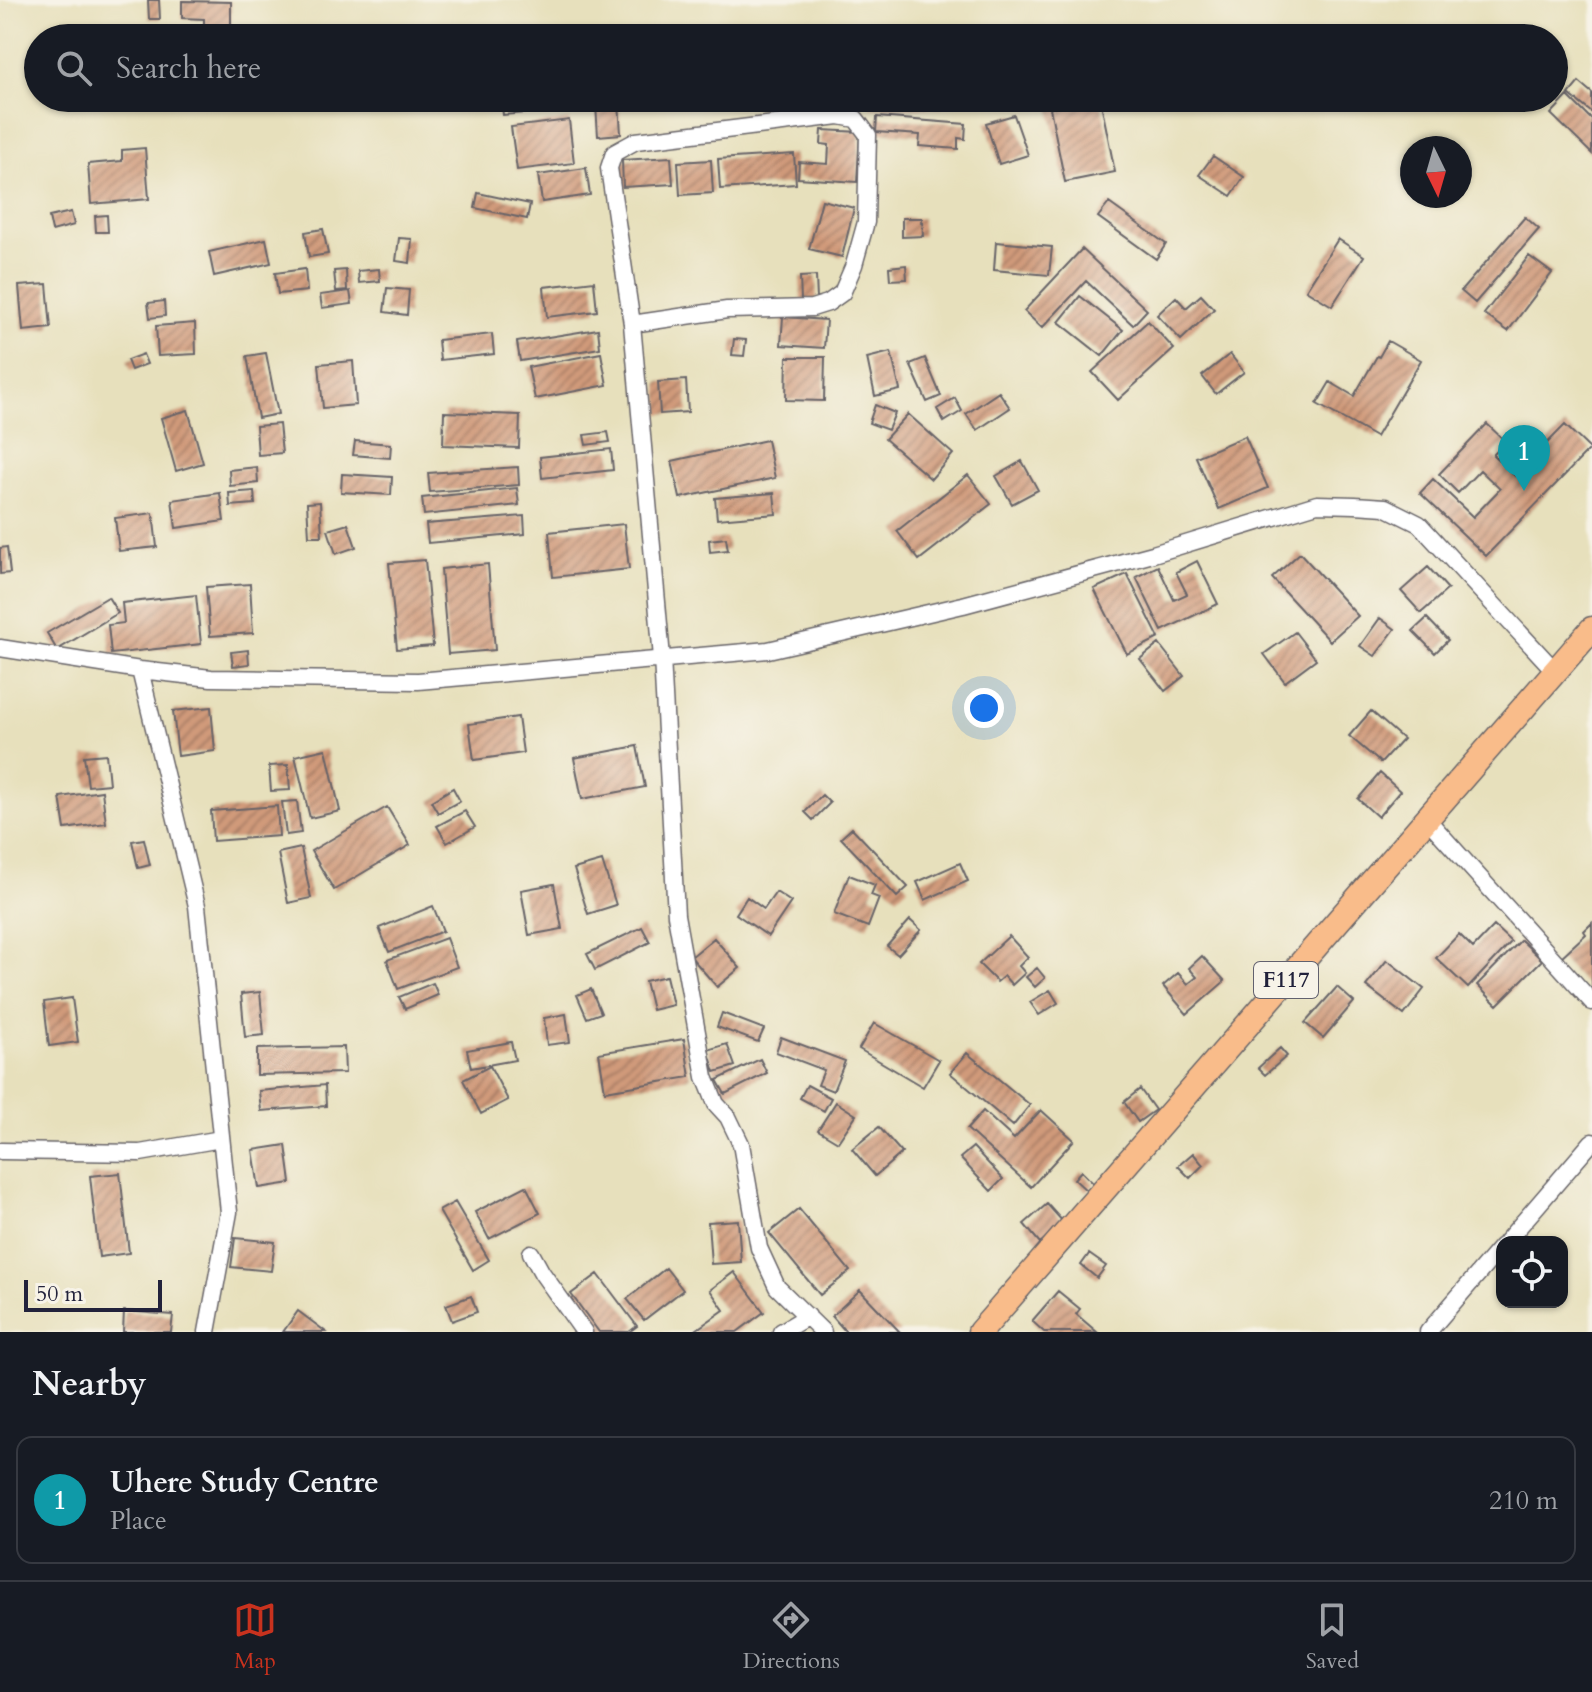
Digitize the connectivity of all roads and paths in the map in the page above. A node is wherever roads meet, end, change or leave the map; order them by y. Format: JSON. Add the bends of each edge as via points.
{"nodes":[{"id":1,"x":632,"y":324,"type":"junction"},
{"id":2,"x":1592,"y":629,"type":"edge"},
{"id":3,"x":0,"y":648,"type":"edge"},
{"id":4,"x":662,"y":658,"type":"junction"},
{"id":5,"x":140,"y":670,"type":"junction"},
{"id":6,"x":1555,"y":671,"type":"junction"},
{"id":7,"x":1426,"y":818,"type":"junction"},
{"id":8,"x":1592,"y":1002,"type":"edge"},
{"id":9,"x":221,"y":1139,"type":"junction"},
{"id":10,"x":1592,"y":1142,"type":"edge"},
{"id":11,"x":0,"y":1151,"type":"edge"},
{"id":12,"x":1511,"y":1236,"type":"edge"},
{"id":13,"x":531,"y":1253,"type":"dead end"},
{"id":14,"x":1496,"y":1253,"type":"edge"},
{"id":15,"x":808,"y":1316,"type":"junction"},
{"id":16,"x":207,"y":1332,"type":"edge"},
{"id":17,"x":584,"y":1332,"type":"edge"},
{"id":18,"x":781,"y":1332,"type":"edge"},
{"id":19,"x":823,"y":1332,"type":"edge"},
{"id":20,"x":980,"y":1332,"type":"edge"},
{"id":21,"x":1428,"y":1332,"type":"edge"}],
"edges":[{"from":1,"to":1,"type":"street","via":[[609,168],[614,153],[636,141],[839,116],[856,119],[868,135],[866,222],[842,293],[812,308],[727,310]]},
{"from":1,"to":4,"type":"street"},
{"from":2,"to":6,"type":"main road","number":"F117"},
{"from":3,"to":5,"type":"street"},
{"from":4,"to":5,"type":"street","via":[[418,681],[211,678]]},
{"from":4,"to":6,"type":"street","via":[[768,650],[963,605],[1317,504],[1342,504],[1385,507],[1419,524]]},
{"from":4,"to":15,"type":"street","via":[[676,915],[705,1077],[741,1144],[759,1248],[777,1287]]},
{"from":5,"to":9,"type":"street","via":[[197,906]]},
{"from":6,"to":7,"type":"main road","number":"F117"},
{"from":7,"to":8,"type":"street"},
{"from":7,"to":20,"type":"main road","number":"F117"},
{"from":9,"to":11,"type":"street","via":[[140,1153]]},
{"from":9,"to":16,"type":"street","via":[[229,1212]]},
{"from":10,"to":12,"type":"street"},
{"from":13,"to":17,"type":"street"},
{"from":14,"to":21,"type":"street"},
{"from":15,"to":18,"type":"street"},
{"from":15,"to":19,"type":"street"}]}
